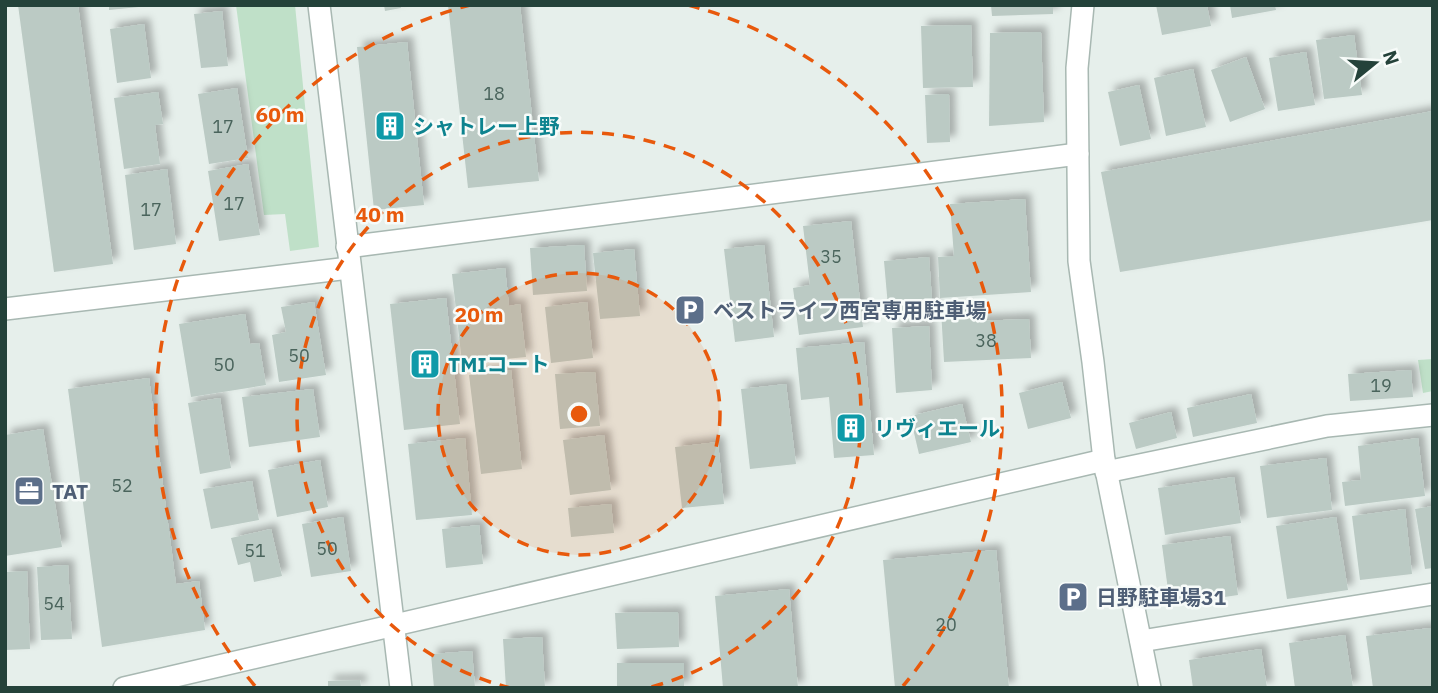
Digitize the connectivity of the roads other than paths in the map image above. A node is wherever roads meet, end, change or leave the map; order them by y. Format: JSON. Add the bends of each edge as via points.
{"nodes":[{"id":1,"x":319,"y":5,"type":"edge"},
{"id":2,"x":1083,"y":5,"type":"edge"},
{"id":3,"x":1078,"y":154,"type":"junction"},
{"id":4,"x":349,"y":258,"type":"junction"},
{"id":5,"x":5,"y":309,"type":"edge"},
{"id":6,"x":1433,"y":415,"type":"edge"},
{"id":7,"x":1105,"y":466,"type":"junction"},
{"id":8,"x":1433,"y":594,"type":"edge"},
{"id":9,"x":394,"y":625,"type":"junction"},
{"id":10,"x":1141,"y":640,"type":"junction"},
{"id":11,"x":124,"y":688,"type":"edge"},
{"id":12,"x":401,"y":688,"type":"edge"},
{"id":13,"x":1150,"y":688,"type":"edge"}],
"edges":[{"from":1,"to":4,"type":"street"},
{"from":2,"to":3,"type":"street","via":[[1077,68]]},
{"from":3,"to":4,"type":"street"},
{"from":3,"to":7,"type":"street","via":[[1079,261]]},
{"from":4,"to":5,"type":"street"},
{"from":4,"to":9,"type":"street"},
{"from":6,"to":7,"type":"street","via":[[1327,426]]},
{"from":7,"to":9,"type":"street"},
{"from":7,"to":10,"type":"street"},
{"from":8,"to":10,"type":"street"},
{"from":9,"to":11,"type":"street"},
{"from":9,"to":12,"type":"street"},
{"from":10,"to":13,"type":"street"}]}
